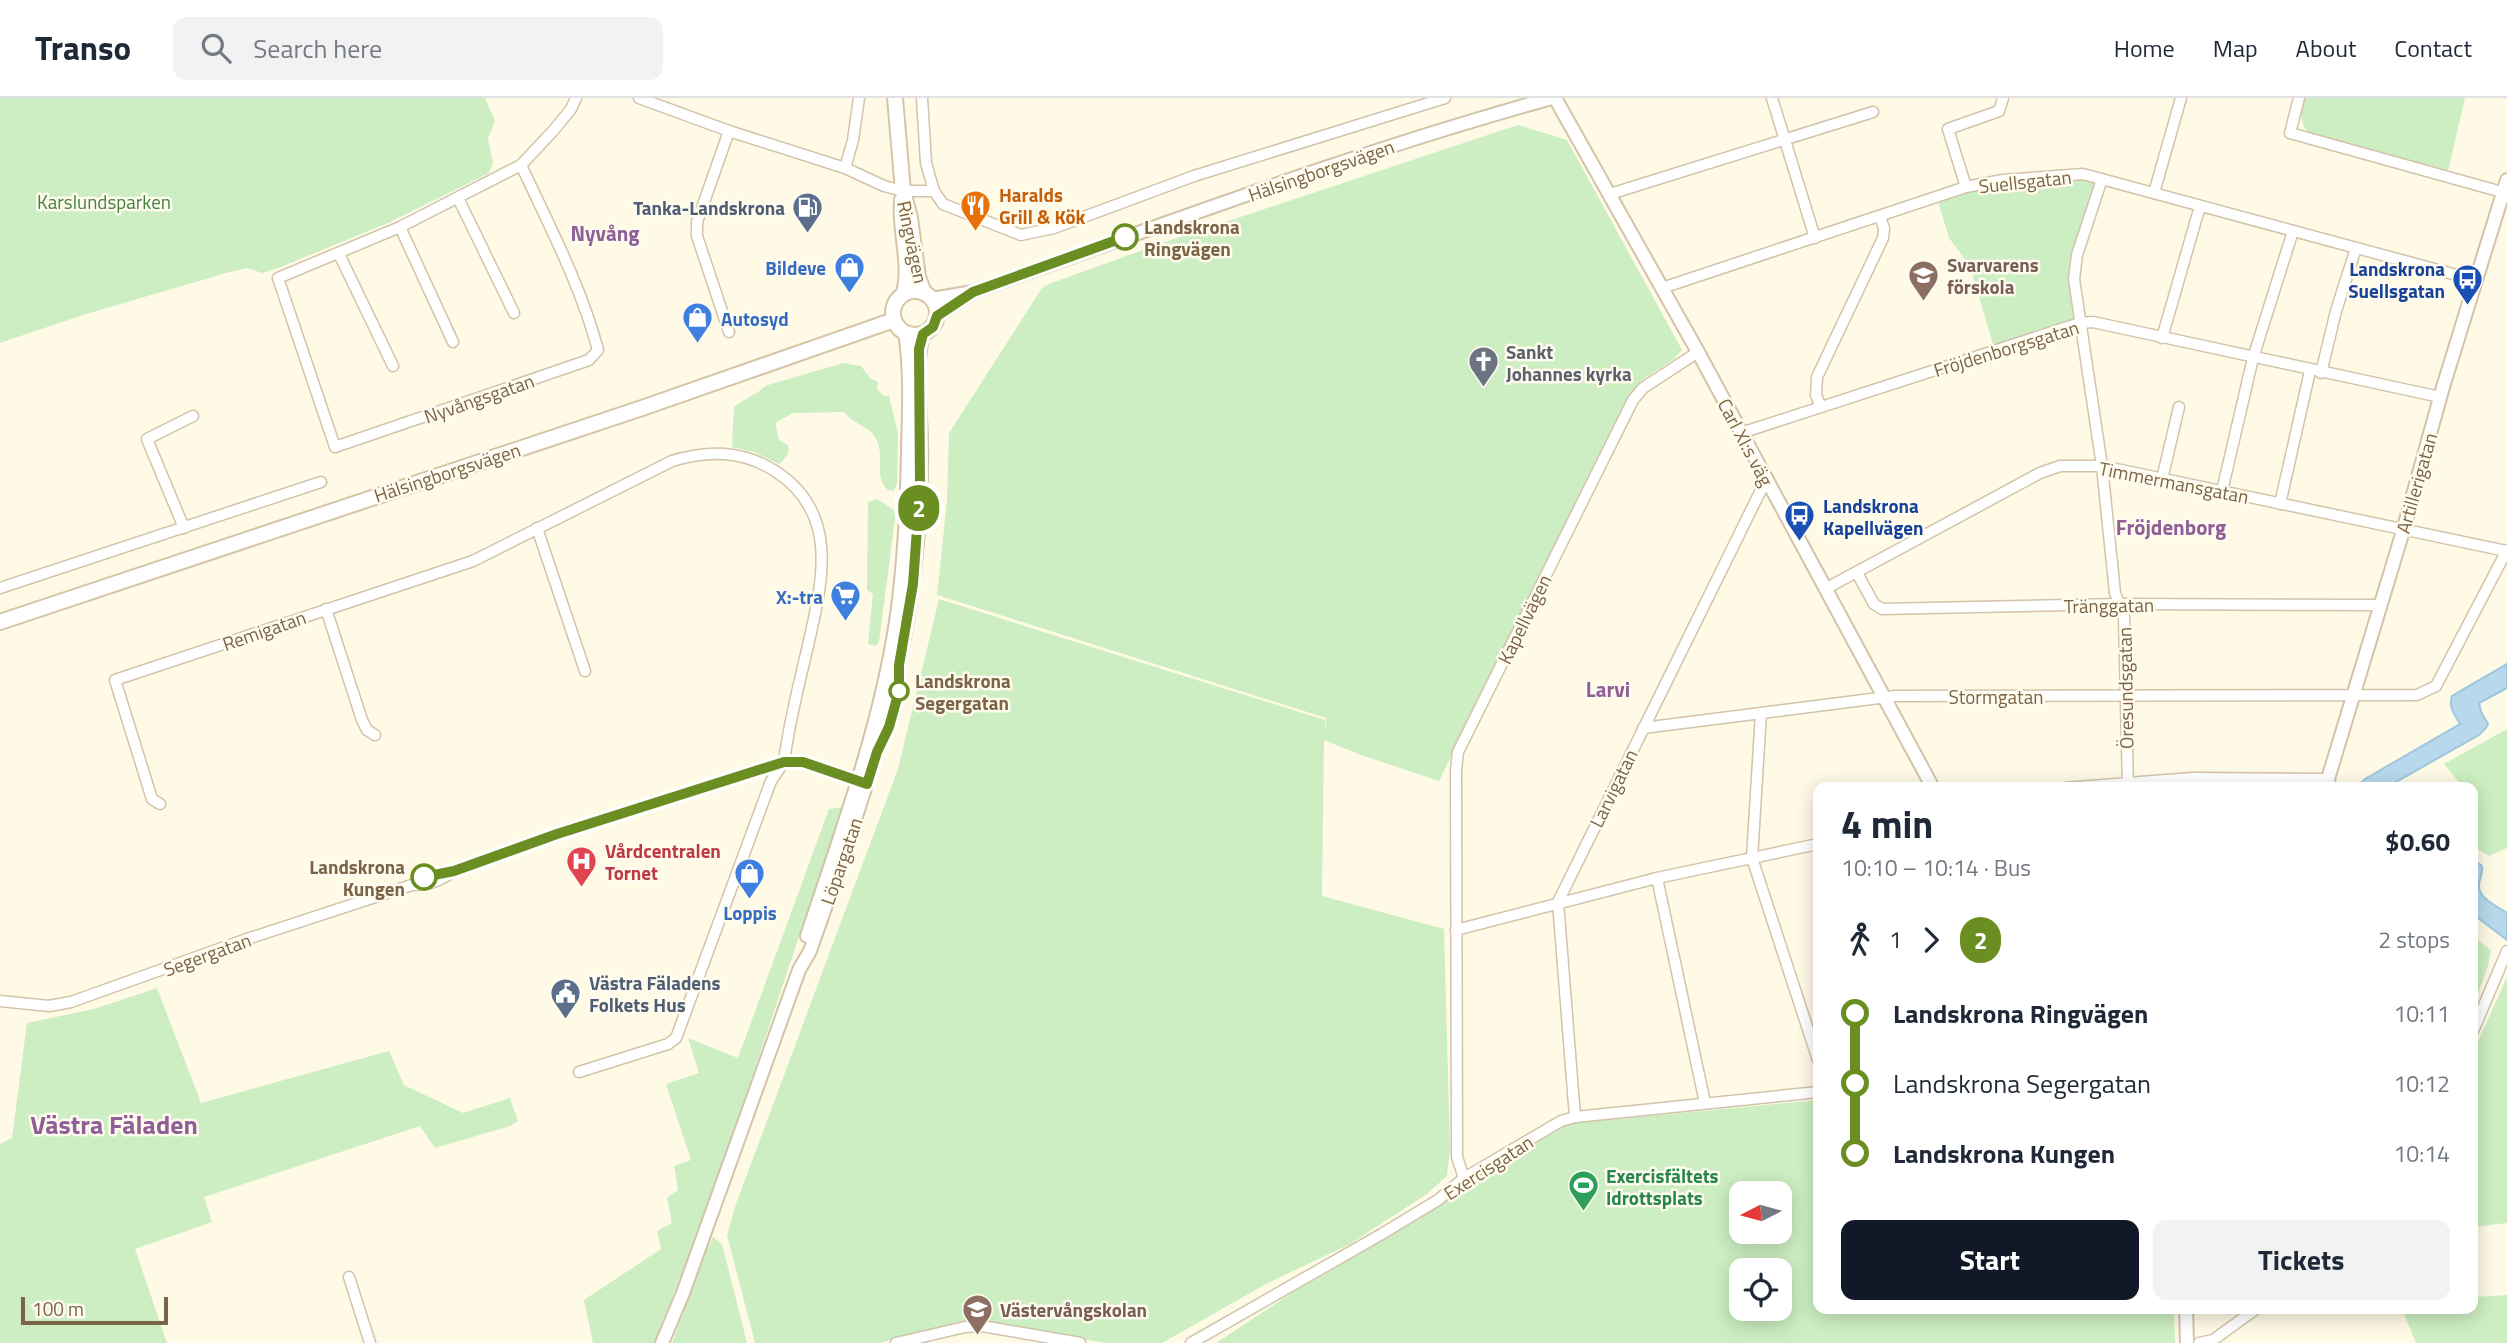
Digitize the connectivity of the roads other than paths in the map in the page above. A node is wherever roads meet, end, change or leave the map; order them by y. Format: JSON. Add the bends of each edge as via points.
{"nodes":[{"id":1,"x":576,"y":98,"type":"edge"},
{"id":2,"x":639,"y":98,"type":"edge"},
{"id":3,"x":859,"y":98,"type":"edge"},
{"id":4,"x":895,"y":98,"type":"edge"},
{"id":5,"x":922,"y":98,"type":"edge"},
{"id":6,"x":1445,"y":98,"type":"edge"},
{"id":7,"x":1554,"y":98,"type":"edge"},
{"id":8,"x":1772,"y":98,"type":"edge"},
{"id":9,"x":2003,"y":98,"type":"edge"},
{"id":10,"x":2181,"y":98,"type":"edge"},
{"id":11,"x":2299,"y":98,"type":"edge"},
{"id":12,"x":1873,"y":112,"type":"dead end"},
{"id":13,"x":729,"y":131,"type":"junction"},
{"id":14,"x":1786,"y":141,"type":"junction"},
{"id":15,"x":521,"y":165,"type":"junction"},
{"id":16,"x":845,"y":168,"type":"junction"},
{"id":17,"x":2102,"y":178,"type":"junction"},
{"id":18,"x":2505,"y":186,"type":"edge"},
{"id":19,"x":1966,"y":187,"type":"junction"},
{"id":20,"x":903,"y":191,"type":"junction"},
{"id":21,"x":934,"y":191,"type":"junction"},
{"id":22,"x":2154,"y":193,"type":"junction"},
{"id":23,"x":1610,"y":194,"type":"junction"},
{"id":24,"x":458,"y":198,"type":"junction"},
{"id":25,"x":2200,"y":206,"type":"junction"},
{"id":26,"x":1880,"y":217,"type":"junction"},
{"id":27,"x":400,"y":227,"type":"junction"},
{"id":28,"x":2293,"y":231,"type":"junction"},
{"id":29,"x":1815,"y":238,"type":"junction"},
{"id":30,"x":2356,"y":248,"type":"junction"},
{"id":31,"x":339,"y":254,"type":"junction"},
{"id":32,"x":2475,"y":280,"type":"junction"},
{"id":33,"x":1662,"y":288,"type":"junction"},
{"id":34,"x":973,"y":292,"type":"junction"},
{"id":35,"x":904,"y":293,"type":"junction"},
{"id":36,"x":928,"y":296,"type":"junction"},
{"id":37,"x":514,"y":313,"type":"dead end"},
{"id":38,"x":937,"y":316,"type":"junction"},
{"id":39,"x":894,"y":320,"type":"junction"},
{"id":40,"x":2080,"y":323,"type":"junction"},
{"id":41,"x":729,"y":332,"type":"dead end"},
{"id":42,"x":905,"y":333,"type":"junction"},
{"id":43,"x":923,"y":334,"type":"junction"},
{"id":44,"x":2162,"y":338,"type":"junction"},
{"id":45,"x":453,"y":342,"type":"dead end"},
{"id":46,"x":1698,"y":352,"type":"junction"},
{"id":47,"x":2253,"y":358,"type":"junction"},
{"id":48,"x":393,"y":366,"type":"dead end"},
{"id":49,"x":2316,"y":372,"type":"junction"},
{"id":50,"x":2440,"y":397,"type":"junction"},
{"id":51,"x":1820,"y":405,"type":"junction"},
{"id":52,"x":2179,"y":407,"type":"dead end"},
{"id":53,"x":193,"y":416,"type":"dead end"},
{"id":54,"x":1741,"y":433,"type":"junction"},
{"id":55,"x":2102,"y":466,"type":"junction"},
{"id":56,"x":2162,"y":479,"type":"junction"},
{"id":57,"x":321,"y":482,"type":"dead end"},
{"id":58,"x":1769,"y":484,"type":"junction"},
{"id":59,"x":2222,"y":491,"type":"junction"},
{"id":60,"x":2280,"y":503,"type":"junction"},
{"id":61,"x":184,"y":528,"type":"junction"},
{"id":62,"x":537,"y":528,"type":"junction"},
{"id":63,"x":2403,"y":531,"type":"junction"},
{"id":64,"x":2507,"y":551,"type":"edge"},
{"id":65,"x":1857,"y":573,"type":"junction"},
{"id":66,"x":0,"y":588,"type":"edge"},
{"id":67,"x":1825,"y":589,"type":"junction"},
{"id":68,"x":2120,"y":604,"type":"junction"},
{"id":69,"x":2380,"y":606,"type":"junction"},
{"id":70,"x":326,"y":609,"type":"junction"},
{"id":71,"x":0,"y":622,"type":"edge"},
{"id":72,"x":585,"y":671,"type":"dead end"},
{"id":73,"x":2352,"y":695,"type":"junction"},
{"id":74,"x":2127,"y":696,"type":"junction"},
{"id":75,"x":1883,"y":697,"type":"junction"},
{"id":76,"x":1762,"y":713,"type":"junction"},
{"id":77,"x":1643,"y":728,"type":"junction"},
{"id":78,"x":375,"y":735,"type":"dead end"},
{"id":79,"x":784,"y":762,"type":"junction"},
{"id":80,"x":862,"y":782,"type":"junction"},
{"id":81,"x":1930,"y":782,"type":"edge"},
{"id":82,"x":2128,"y":782,"type":"edge"},
{"id":83,"x":2155,"y":782,"type":"edge"},
{"id":84,"x":2301,"y":782,"type":"edge"},
{"id":85,"x":2328,"y":782,"type":"edge"},
{"id":86,"x":160,"y":804,"type":"dead end"},
{"id":87,"x":1813,"y":845,"type":"edge"},
{"id":88,"x":1752,"y":858,"type":"junction"},
{"id":89,"x":1657,"y":878,"type":"junction"},
{"id":90,"x":1558,"y":902,"type":"junction"},
{"id":91,"x":1456,"y":930,"type":"junction"},
{"id":92,"x":2507,"y":951,"type":"edge"},
{"id":93,"x":0,"y":1001,"type":"edge"},
{"id":94,"x":2478,"y":1019,"type":"edge"},
{"id":95,"x":1813,"y":1045,"type":"edge"},
{"id":96,"x":579,"y":1072,"type":"dead end"},
{"id":97,"x":1813,"y":1092,"type":"edge"},
{"id":98,"x":1705,"y":1103,"type":"junction"},
{"id":99,"x":1575,"y":1117,"type":"junction"},
{"id":100,"x":1464,"y":1178,"type":"junction"},
{"id":101,"x":349,"y":1277,"type":"dead end"},
{"id":102,"x":2186,"y":1314,"type":"edge"},
{"id":103,"x":2249,"y":1314,"type":"edge"},
{"id":104,"x":370,"y":1343,"type":"edge"},
{"id":105,"x":662,"y":1343,"type":"edge"},
{"id":106,"x":896,"y":1343,"type":"edge"},
{"id":107,"x":1080,"y":1343,"type":"edge"},
{"id":108,"x":1191,"y":1343,"type":"edge"},
{"id":109,"x":2187,"y":1343,"type":"edge"},
{"id":110,"x":2199,"y":1343,"type":"edge"}],
"edges":[{"from":1,"to":15,"type":"street"},
{"from":2,"to":13,"type":"street"},
{"from":3,"to":16,"type":"street"},
{"from":4,"to":20,"type":"main road","name":"Ringvägen"},
{"from":5,"to":21,"type":"street","name":"Ringvägen","via":[[926,163]]},
{"from":6,"to":21,"type":"street","name":"Hälsingborgsvägen","via":[[1194,176],[1038,233],[1021,235],[959,211],[943,204]]},
{"from":7,"to":23,"type":"street","name":"Carl XI:s väg"},
{"from":7,"to":34,"type":"street","name":"Hälsingborgsvägen","via":[[1331,166]]},
{"from":8,"to":14,"type":"street"},
{"from":9,"to":19,"type":"street","via":[[2000,111],[1948,128]]},
{"from":10,"to":22,"type":"street"},
{"from":11,"to":18,"type":"street","via":[[2290,133]]},
{"from":12,"to":14,"type":"street"},
{"from":13,"to":16,"type":"street"},
{"from":13,"to":41,"type":"street","via":[[697,222],[697,236]]},
{"from":14,"to":23,"type":"street"},
{"from":14,"to":29,"type":"street"},
{"from":15,"to":24,"type":"street"},
{"from":15,"to":31,"type":"street","name":"Nyvångsgatan","via":[[594,336],[598,350],[589,360],[335,447],[278,278]]},
{"from":16,"to":20,"type":"street"},
{"from":17,"to":19,"type":"street","name":"Suellsgatan","via":[[2054,175]]},
{"from":17,"to":22,"type":"street","name":"Suellsgatan"},
{"from":17,"to":40,"type":"street","name":"Öresundsgatan","via":[[2074,267]]},
{"from":18,"to":32,"type":"street","name":"Artillerigatan"},
{"from":19,"to":26,"type":"street","name":"Suellsgatan"},
{"from":20,"to":21,"type":"street"},
{"from":20,"to":35,"type":"main road","name":"Ringvägen"},
{"from":20,"to":36,"type":"main road","name":"Ringvägen","via":[[918,277]]},
{"from":22,"to":25,"type":"street","name":"Suellsgatan"},
{"from":23,"to":33,"type":"street","name":"Carl XI:s väg"},
{"from":24,"to":27,"type":"street"},
{"from":24,"to":37,"type":"street"},
{"from":25,"to":28,"type":"street","name":"Suellsgatan"},
{"from":25,"to":44,"type":"street"},
{"from":26,"to":29,"type":"street","name":"Suellsgatan"},
{"from":26,"to":51,"type":"street","via":[[1883,238],[1817,377]]},
{"from":27,"to":31,"type":"street"},
{"from":27,"to":45,"type":"street"},
{"from":28,"to":30,"type":"street","name":"Suellsgatan"},
{"from":28,"to":47,"type":"street"},
{"from":29,"to":33,"type":"street","name":"Suellsgatan"},
{"from":30,"to":32,"type":"street","name":"Suellsgatan"},
{"from":30,"to":49,"type":"street"},
{"from":31,"to":48,"type":"street"},
{"from":32,"to":50,"type":"street","name":"Artillerigatan"},
{"from":33,"to":46,"type":"street","name":"Carl XI:s väg"},
{"from":34,"to":36,"type":"street","name":"Hälsingborgsvägen"},
{"from":34,"to":38,"type":"street","name":"Hälsingborgsvägen"},
{"from":35,"to":36,"type":"main road"},
{"from":35,"to":39,"type":"main road","via":[[892,311]]},
{"from":36,"to":38,"type":"main road"},
{"from":38,"to":43,"type":"main road","via":[[933,327]]},
{"from":39,"to":42,"type":"main road"},
{"from":39,"to":71,"type":"main road","name":"Hälsingborgsvägen"},
{"from":40,"to":44,"type":"street","name":"Fröjdenborgsgatan"},
{"from":40,"to":51,"type":"street","name":"Fröjdenborgsgatan"},
{"from":40,"to":55,"type":"street","name":"Öresundsgatan"},
{"from":42,"to":43,"type":"main road"},
{"from":42,"to":80,"type":"street","name":"Löpargatan","via":[[908,473],[897,616]]},
{"from":43,"to":80,"type":"street","name":"Löpargatan","via":[[913,584],[899,665]]},
{"from":44,"to":47,"type":"street","name":"Fröjdenborgsgatan"},
{"from":46,"to":54,"type":"street","name":"Carl XI:s väg"},
{"from":46,"to":91,"type":"street","name":"Kapellvägen","via":[[1643,388],[1633,400],[1458,752]]},
{"from":47,"to":49,"type":"street","name":"Fröjdenborgsgatan"},
{"from":47,"to":59,"type":"street"},
{"from":49,"to":50,"type":"street","name":"Fröjdenborgsgatan"},
{"from":49,"to":60,"type":"street"},
{"from":50,"to":63,"type":"street","name":"Artillerigatan"},
{"from":51,"to":54,"type":"street","name":"Fröjdenborgsgatan"},
{"from":52,"to":56,"type":"street"},
{"from":53,"to":61,"type":"street","via":[[147,439]]},
{"from":54,"to":58,"type":"street","name":"Carl XI:s väg"},
{"from":55,"to":56,"type":"street","name":"Timmermansgatan"},
{"from":55,"to":65,"type":"street","name":"Timmermansgatan","via":[[2060,466],[2040,473]]},
{"from":55,"to":68,"type":"street","name":"Öresundsgatan","via":[[2115,593]]},
{"from":56,"to":59,"type":"street","name":"Timmermansgatan"},
{"from":57,"to":61,"type":"street"},
{"from":58,"to":67,"type":"street","name":"Carl XI:s väg"},
{"from":58,"to":77,"type":"street","name":"Larvigatan","via":[[1761,489]]},
{"from":59,"to":60,"type":"street","name":"Timmermansgatan"},
{"from":60,"to":63,"type":"street","name":"Timmermansgatan"},
{"from":61,"to":66,"type":"street"},
{"from":62,"to":70,"type":"street","name":"Remigatan","via":[[473,561]]},
{"from":62,"to":72,"type":"street"},
{"from":62,"to":79,"type":"street","name":"Remigatan","via":[[691,455],[741,456],[761,463],[792,485],[814,515],[823,557],[820,592]]},
{"from":63,"to":64,"type":"street","name":"Timmermansgatan"},
{"from":63,"to":69,"type":"street","name":"Artillerigatan"},
{"from":64,"to":73,"type":"street","name":"Stormgatan","via":[[2436,686],[2417,695]]},
{"from":65,"to":67,"type":"street","name":"Timmermansgatan"},
{"from":65,"to":68,"type":"street","name":"Tränggatan","via":[[1874,604],[1882,609]]},
{"from":67,"to":75,"type":"street","name":"Carl XI:s väg"},
{"from":68,"to":69,"type":"street","name":"Tränggatan"},
{"from":68,"to":74,"type":"street","name":"Öresundsgatan"},
{"from":69,"to":73,"type":"street","name":"Artillerigatan"},
{"from":70,"to":78,"type":"street","via":[[362,720]]},
{"from":70,"to":86,"type":"street","name":"Remigatan","via":[[115,680],[152,799]]},
{"from":73,"to":74,"type":"street","name":"Stormgatan"},
{"from":73,"to":85,"type":"street","name":"Artillerigatan"},
{"from":74,"to":75,"type":"street","name":"Stormgatan"},
{"from":74,"to":82,"type":"street","name":"Öresundsgatan"},
{"from":75,"to":76,"type":"street","name":"Stormgatan"},
{"from":75,"to":81,"type":"street","name":"Carl XI:s väg"},
{"from":76,"to":77,"type":"street","name":"Stormgatan"},
{"from":76,"to":88,"type":"street"},
{"from":77,"to":90,"type":"street","name":"Larvigatan"},
{"from":79,"to":80,"type":"street","name":"Segergatan","via":[[803,762]]},
{"from":79,"to":93,"type":"street","name":"Segergatan","via":[[557,834],[426,885],[412,885],[244,940],[71,1002],[49,1006]]},
{"from":79,"to":96,"type":"street","name":"Remigatan","via":[[771,781],[676,1038]]},
{"from":80,"to":105,"type":"street","name":"Löpargatan","via":[[799,970]]},
{"from":83,"to":84,"type":"street","via":[[2192,778]]},
{"from":87,"to":88,"type":"street"},
{"from":88,"to":89,"type":"street"},
{"from":88,"to":95,"type":"street"},
{"from":89,"to":90,"type":"street"},
{"from":89,"to":98,"type":"street"},
{"from":90,"to":91,"type":"street"},
{"from":90,"to":99,"type":"street"},
{"from":91,"to":100,"type":"street","name":"Kapellvägen","via":[[1457,1157]]},
{"from":92,"to":94,"type":"street"},
{"from":97,"to":98,"type":"street","name":"Exercisgatan"},
{"from":98,"to":99,"type":"street","name":"Exercisgatan"},
{"from":99,"to":100,"type":"street","name":"Exercisgatan","via":[[1560,1121]]},
{"from":100,"to":108,"type":"street","name":"Exercisgatan","via":[[1438,1200]]},
{"from":101,"to":104,"type":"street"},
{"from":102,"to":109,"type":"street"},
{"from":103,"to":110,"type":"street","via":[[2213,1340]]},
{"from":106,"to":107,"type":"street","via":[[982,1326]]}]}
